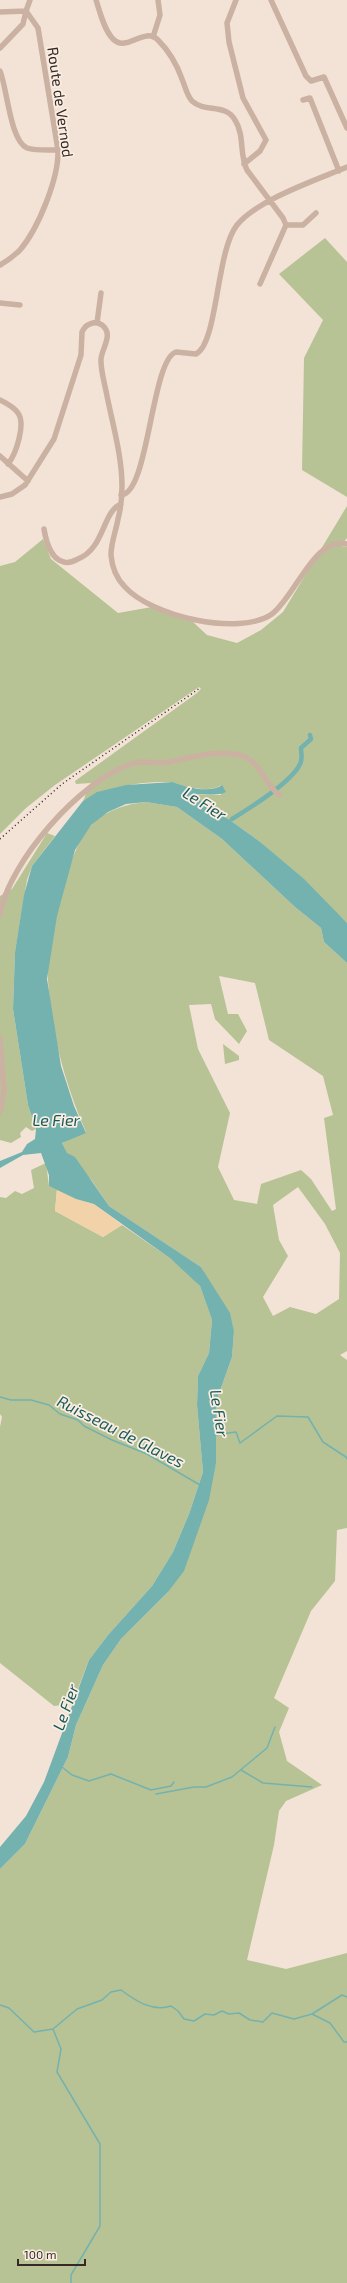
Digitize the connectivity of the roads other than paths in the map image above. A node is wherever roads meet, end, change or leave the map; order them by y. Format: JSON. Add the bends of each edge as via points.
{"nodes":[{"id":1,"x":30,"y":0,"type":"edge"},
{"id":2,"x":96,"y":0,"type":"edge"},
{"id":3,"x":158,"y":0,"type":"edge"},
{"id":4,"x":236,"y":0,"type":"edge"},
{"id":5,"x":271,"y":0,"type":"edge"},
{"id":6,"x":26,"y":11,"type":"junction"},
{"id":7,"x":0,"y":12,"type":"edge"},
{"id":8,"x":153,"y":37,"type":"junction"},
{"id":9,"x":0,"y":48,"type":"edge"},
{"id":10,"x":0,"y":71,"type":"edge"},
{"id":11,"x":303,"y":100,"type":"dead end"},
{"id":12,"x":347,"y":128,"type":"edge"},
{"id":13,"x":58,"y":150,"type":"junction"},
{"id":14,"x":244,"y":164,"type":"junction"},
{"id":15,"x":347,"y":167,"type":"edge"},
{"id":16,"x":339,"y":171,"type":"junction"},
{"id":17,"x":270,"y":200,"type":"junction"},
{"id":18,"x":316,"y":214,"type":"dead end"},
{"id":19,"x":286,"y":225,"type":"junction"},
{"id":20,"x":0,"y":265,"type":"edge"},
{"id":21,"x":260,"y":284,"type":"dead end"},
{"id":22,"x":101,"y":293,"type":"dead end"},
{"id":23,"x":0,"y":303,"type":"edge"},
{"id":24,"x":20,"y":305,"type":"dead end"},
{"id":25,"x":97,"y":323,"type":"junction"},
{"id":26,"x":0,"y":400,"type":"edge"},
{"id":27,"x":0,"y":456,"type":"edge"},
{"id":28,"x":8,"y":464,"type":"junction"},
{"id":29,"x":28,"y":482,"type":"junction"},
{"id":30,"x":122,"y":495,"type":"junction"},
{"id":31,"x":0,"y":497,"type":"edge"},
{"id":32,"x":121,"y":504,"type":"junction"},
{"id":33,"x":44,"y":529,"type":"dead end"},
{"id":34,"x":347,"y":544,"type":"edge"},
{"id":35,"x":275,"y":792,"type":"dead end"},
{"id":36,"x":0,"y":914,"type":"edge"},
{"id":37,"x":0,"y":1038,"type":"edge"},
{"id":38,"x":0,"y":1112,"type":"edge"}],
"edges":[{"from":1,"to":6,"type":"street"},
{"from":2,"to":8,"type":"street","via":[[107,30],[115,41],[124,43],[145,36]]},
{"from":3,"to":8,"type":"street","via":[[160,15]]},
{"from":4,"to":14,"type":"street","via":[[228,23],[229,42],[242,98],[266,140],[260,151]]},
{"from":5,"to":12,"type":"street","via":[[306,76],[311,81],[324,77]]},
{"from":6,"to":7,"type":"street"},
{"from":6,"to":9,"type":"street","via":[[22,26]]},
{"from":6,"to":13,"type":"street","name":"Route de Vernod","via":[[38,28]]},
{"from":8,"to":14,"type":"street","via":[[176,63],[191,100],[199,105],[223,109],[233,117],[242,136]]},
{"from":10,"to":13,"type":"street","via":[[22,144],[29,148]]},
{"from":11,"to":16,"type":"street","via":[[310,98]]},
{"from":13,"to":20,"type":"street","name":"Route de Vernod","via":[[56,174],[36,221],[21,248]]},
{"from":14,"to":17,"type":"street"},
{"from":15,"to":16,"type":"street"},
{"from":16,"to":17,"type":"street"},
{"from":17,"to":19,"type":"street"},
{"from":17,"to":30,"type":"street","via":[[246,216],[235,227],[228,241],[203,349],[194,355],[174,352],[168,358],[140,466],[130,490]]},
{"from":18,"to":19,"type":"street","via":[[303,225]]},
{"from":19,"to":21,"type":"street"},
{"from":22,"to":25,"type":"street"},
{"from":23,"to":24,"type":"street"},
{"from":25,"to":29,"type":"street","via":[[89,324],[82,332],[81,355],[59,429]]},
{"from":25,"to":30,"type":"street","via":[[105,328],[108,337],[101,363],[121,470]]},
{"from":26,"to":28,"type":"street","via":[[16,410],[20,419],[20,434],[14,456]]},
{"from":27,"to":28,"type":"street"},
{"from":28,"to":29,"type":"street"},
{"from":29,"to":31,"type":"street","via":[[17,491]]},
{"from":30,"to":32,"type":"street"},
{"from":32,"to":33,"type":"street","via":[[114,509],[92,551],[71,562],[62,562],[54,557]]},
{"from":32,"to":34,"type":"street","via":[[111,553],[119,579],[139,599],[196,620],[242,623],[263,619],[283,603],[321,551],[335,543]]},
{"from":35,"to":36,"type":"street","via":[[254,764],[239,755],[211,754],[166,763],[129,764],[85,791],[45,831],[8,889]]},
{"from":37,"to":38,"type":"street","via":[[4,1091]]}]}
